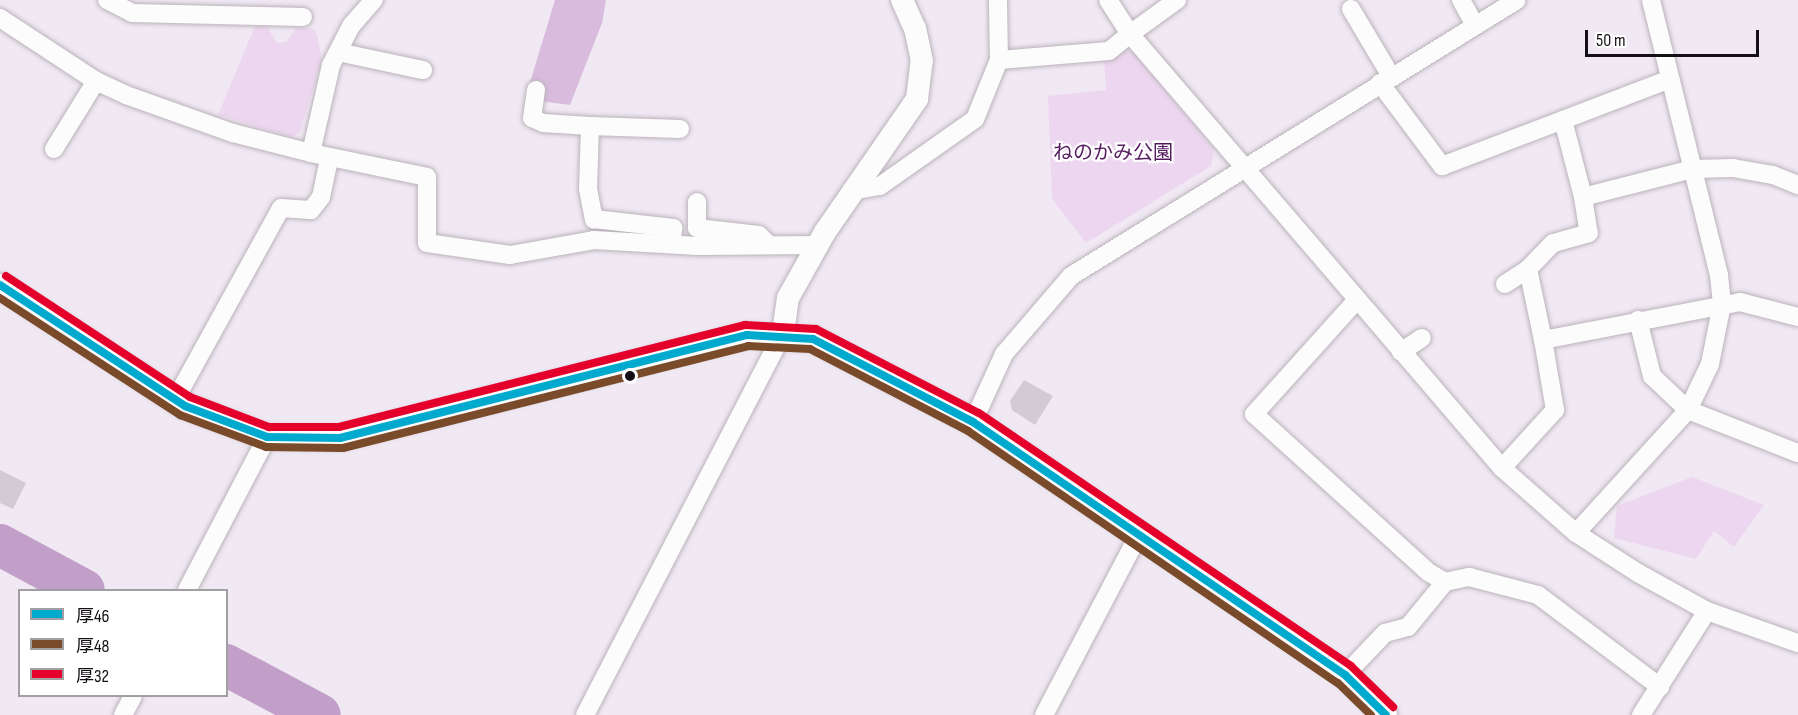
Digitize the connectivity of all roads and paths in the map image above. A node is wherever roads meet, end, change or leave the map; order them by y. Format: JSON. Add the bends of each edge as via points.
{"nodes":[{"id":1,"x":107,"y":0,"type":"edge"},
{"id":2,"x":374,"y":0,"type":"edge"},
{"id":3,"x":902,"y":0,"type":"edge"},
{"id":4,"x":999,"y":0,"type":"edge"},
{"id":5,"x":1108,"y":0,"type":"edge"},
{"id":6,"x":1177,"y":0,"type":"edge"},
{"id":7,"x":1461,"y":0,"type":"edge"},
{"id":8,"x":1517,"y":0,"type":"edge"},
{"id":9,"x":1651,"y":0,"type":"edge"},
{"id":10,"x":1351,"y":9,"type":"dead end"},
{"id":11,"x":303,"y":16,"type":"dead end"},
{"id":12,"x":1475,"y":25,"type":"junction"},
{"id":13,"x":3,"y":26,"type":"edge"},
{"id":14,"x":1130,"y":34,"type":"junction"},
{"id":15,"x":338,"y":52,"type":"junction"},
{"id":16,"x":999,"y":60,"type":"junction"},
{"id":17,"x":423,"y":70,"type":"dead end"},
{"id":18,"x":1670,"y":79,"type":"junction"},
{"id":19,"x":1385,"y":80,"type":"junction"},
{"id":20,"x":96,"y":81,"type":"junction"},
{"id":21,"x":536,"y":90,"type":"dead end"},
{"id":22,"x":1563,"y":120,"type":"junction"},
{"id":23,"x":590,"y":126,"type":"junction"},
{"id":24,"x":680,"y":129,"type":"dead end"},
{"id":25,"x":54,"y":149,"type":"dead end"},
{"id":26,"x":311,"y":153,"type":"junction"},
{"id":27,"x":329,"y":159,"type":"junction"},
{"id":28,"x":1240,"y":167,"type":"junction"},
{"id":29,"x":1693,"y":169,"type":"junction"},
{"id":30,"x":1798,"y":185,"type":"edge"},
{"id":31,"x":851,"y":191,"type":"junction"},
{"id":32,"x":1583,"y":197,"type":"junction"},
{"id":33,"x":697,"y":202,"type":"dead end"},
{"id":34,"x":672,"y":244,"type":"junction"},
{"id":35,"x":818,"y":245,"type":"junction"},
{"id":36,"x":770,"y":247,"type":"junction"},
{"id":37,"x":1528,"y":269,"type":"junction"},
{"id":38,"x":1505,"y":284,"type":"dead end"},
{"id":39,"x":0,"y":285,"type":"edge"},
{"id":40,"x":1355,"y":302,"type":"junction"},
{"id":41,"x":1722,"y":304,"type":"junction"},
{"id":42,"x":1798,"y":317,"type":"edge"},
{"id":43,"x":1638,"y":321,"type":"junction"},
{"id":44,"x":783,"y":333,"type":"junction"},
{"id":45,"x":1422,"y":338,"type":"dead end"},
{"id":46,"x":1543,"y":340,"type":"junction"},
{"id":47,"x":1401,"y":352,"type":"junction"},
{"id":48,"x":175,"y":400,"type":"junction"},
{"id":49,"x":1688,"y":410,"type":"junction"},
{"id":50,"x":973,"y":423,"type":"junction"},
{"id":51,"x":267,"y":437,"type":"junction"},
{"id":52,"x":1798,"y":453,"type":"edge"},
{"id":53,"x":1502,"y":468,"type":"junction"},
{"id":54,"x":1576,"y":533,"type":"junction"},
{"id":55,"x":1139,"y":534,"type":"junction"},
{"id":56,"x":1445,"y":582,"type":"junction"},
{"id":57,"x":188,"y":589,"type":"edge"},
{"id":58,"x":1707,"y":612,"type":"junction"},
{"id":59,"x":1798,"y":643,"type":"edge"},
{"id":60,"x":1345,"y":675,"type":"junction"},
{"id":61,"x":1660,"y":687,"type":"junction"},
{"id":62,"x":132,"y":697,"type":"edge"},
{"id":63,"x":123,"y":715,"type":"edge"},
{"id":64,"x":585,"y":715,"type":"edge"},
{"id":65,"x":1044,"y":715,"type":"edge"},
{"id":66,"x":1386,"y":715,"type":"edge"},
{"id":67,"x":1641,"y":715,"type":"edge"}],
"edges":[{"from":1,"to":11,"type":"street","via":[[132,13]]},
{"from":2,"to":15,"type":"street","via":[[351,26]]},
{"from":3,"to":31,"type":"street","via":[[915,29],[921,61],[917,99]]},
{"from":4,"to":16,"type":"street"},
{"from":5,"to":14,"type":"street"},
{"from":6,"to":14,"type":"street"},
{"from":7,"to":12,"type":"street"},
{"from":8,"to":12,"type":"street"},
{"from":9,"to":18,"type":"street"},
{"from":10,"to":19,"type":"street"},
{"from":12,"to":19,"type":"street"},
{"from":13,"to":20,"type":"street"},
{"from":14,"to":16,"type":"street","via":[[1108,51]]},
{"from":14,"to":28,"type":"street"},
{"from":15,"to":17,"type":"street"},
{"from":15,"to":26,"type":"street"},
{"from":16,"to":31,"type":"street","via":[[975,118],[880,186]]},
{"from":18,"to":22,"type":"street"},
{"from":18,"to":29,"type":"street"},
{"from":19,"to":22,"type":"street","via":[[1442,166]]},
{"from":19,"to":28,"type":"street"},
{"from":20,"to":25,"type":"street"},
{"from":20,"to":26,"type":"street","via":[[233,134]]},
{"from":21,"to":23,"type":"street","via":[[532,118],[543,123]]},
{"from":22,"to":32,"type":"street"},
{"from":23,"to":24,"type":"street","via":[[646,136]]},
{"from":23,"to":34,"type":"street","via":[[588,189],[594,219],[673,228]]},
{"from":26,"to":27,"type":"street"},
{"from":27,"to":34,"type":"street","via":[[427,177],[427,243],[510,255],[583,240]]},
{"from":27,"to":48,"type":"street","via":[[321,197],[311,210],[282,208]]},
{"from":28,"to":40,"type":"street"},
{"from":28,"to":50,"type":"street","via":[[1071,276],[1004,354]]},
{"from":29,"to":30,"type":"street","via":[[1733,168],[1773,175]]},
{"from":29,"to":32,"type":"street"},
{"from":29,"to":41,"type":"street"},
{"from":31,"to":35,"type":"street"},
{"from":32,"to":37,"type":"street","via":[[1589,233],[1553,243]]},
{"from":33,"to":36,"type":"street","via":[[697,228],[759,235]]},
{"from":34,"to":36,"type":"street"},
{"from":35,"to":36,"type":"street"},
{"from":35,"to":44,"type":"street","via":[[789,298]]},
{"from":37,"to":38,"type":"street"},
{"from":37,"to":46,"type":"street"},
{"from":39,"to":48,"type":"street"},
{"from":40,"to":47,"type":"street"},
{"from":40,"to":56,"type":"street","via":[[1254,414],[1428,572]]},
{"from":41,"to":42,"type":"street","via":[[1740,302]]},
{"from":41,"to":43,"type":"street"},
{"from":41,"to":49,"type":"street","via":[[1710,364]]},
{"from":43,"to":46,"type":"street"},
{"from":43,"to":49,"type":"street","via":[[1652,376]]},
{"from":44,"to":50,"type":"street","via":[[813,339]]},
{"from":44,"to":51,"type":"street","via":[[747,335],[684,348],[339,438]]},
{"from":44,"to":64,"type":"street"},
{"from":45,"to":47,"type":"street"},
{"from":46,"to":53,"type":"street","via":[[1555,410]]},
{"from":47,"to":53,"type":"street"},
{"from":48,"to":51,"type":"street","via":[[230,426]]},
{"from":49,"to":52,"type":"street"},
{"from":49,"to":54,"type":"street"},
{"from":50,"to":55,"type":"street"},
{"from":51,"to":57,"type":"street"},
{"from":53,"to":54,"type":"street"},
{"from":54,"to":58,"type":"street"},
{"from":55,"to":60,"type":"street"},
{"from":55,"to":65,"type":"street"},
{"from":56,"to":60,"type":"street","via":[[1408,627],[1385,633]]},
{"from":56,"to":61,"type":"street","via":[[1469,577],[1538,595]]},
{"from":58,"to":59,"type":"street"},
{"from":58,"to":61,"type":"street"},
{"from":60,"to":66,"type":"street"},
{"from":61,"to":67,"type":"street"},
{"from":62,"to":63,"type":"street"}]}
